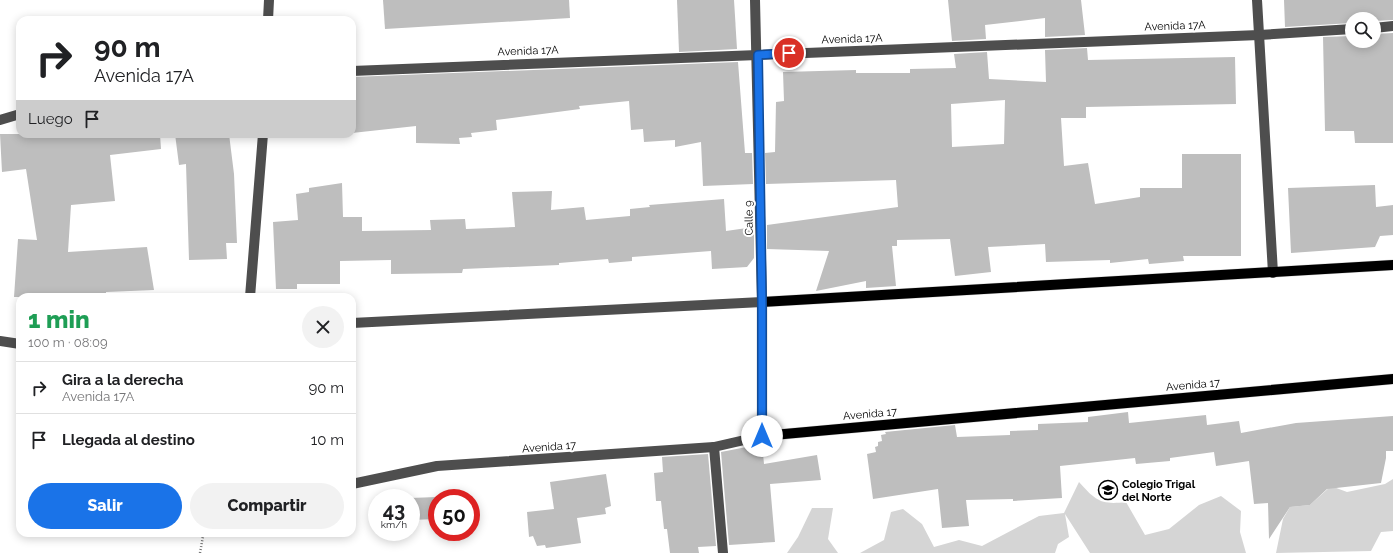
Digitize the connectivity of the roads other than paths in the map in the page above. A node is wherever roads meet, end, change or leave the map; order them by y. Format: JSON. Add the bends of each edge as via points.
{"nodes":[{"id":1,"x":269,"y":0,"type":"edge"},
{"id":2,"x":755,"y":0,"type":"edge"},
{"id":3,"x":1257,"y":0,"type":"edge"},
{"id":4,"x":268,"y":16,"type":"edge"},
{"id":5,"x":1393,"y":26,"type":"edge"},
{"id":6,"x":1381,"y":27,"type":"edge"},
{"id":7,"x":1345,"y":29,"type":"edge"},
{"id":8,"x":1259,"y":35,"type":"junction"},
{"id":9,"x":758,"y":55,"type":"junction"},
{"id":10,"x":356,"y":71,"type":"edge"},
{"id":11,"x":16,"y":115,"type":"edge"},
{"id":12,"x":0,"y":120,"type":"edge"},
{"id":13,"x":263,"y":138,"type":"edge"},
{"id":14,"x":1393,"y":265,"type":"edge"},
{"id":15,"x":1273,"y":273,"type":"junction"},
{"id":16,"x":250,"y":293,"type":"edge"},
{"id":17,"x":762,"y":302,"type":"junction"},
{"id":18,"x":356,"y":323,"type":"edge"},
{"id":19,"x":0,"y":342,"type":"edge"},
{"id":20,"x":16,"y":344,"type":"edge"},
{"id":21,"x":1393,"y":380,"type":"edge"},
{"id":22,"x":762,"y":436,"type":"junction"},
{"id":23,"x":714,"y":447,"type":"junction"},
{"id":24,"x":356,"y":483,"type":"edge"},
{"id":25,"x":723,"y":553,"type":"edge"}],
"edges":[{"from":1,"to":4,"type":"street"},
{"from":2,"to":9,"type":"street","name":"Calle 9"},
{"from":3,"to":8,"type":"street"},
{"from":5,"to":6,"type":"street"},
{"from":7,"to":8,"type":"street","name":"Avenida 17A"},
{"from":8,"to":9,"type":"street","name":"Avenida 17A"},
{"from":8,"to":15,"type":"street"},
{"from":9,"to":10,"type":"street","name":"Avenida 17A"},
{"from":9,"to":17,"type":"street","name":"Calle 9"},
{"from":11,"to":12,"type":"street"},
{"from":13,"to":16,"type":"street"},
{"from":14,"to":15,"type":"main road"},
{"from":15,"to":17,"type":"main road"},
{"from":17,"to":18,"type":"street"},
{"from":17,"to":22,"type":"main road","name":"Calle 9"},
{"from":19,"to":20,"type":"street"},
{"from":21,"to":22,"type":"main road","name":"Avenida 17"},
{"from":22,"to":23,"type":"street","name":"Avenida 17"},
{"from":23,"to":24,"type":"street","name":"Avenida 17","via":[[437,466]]},
{"from":23,"to":25,"type":"street"}]}
